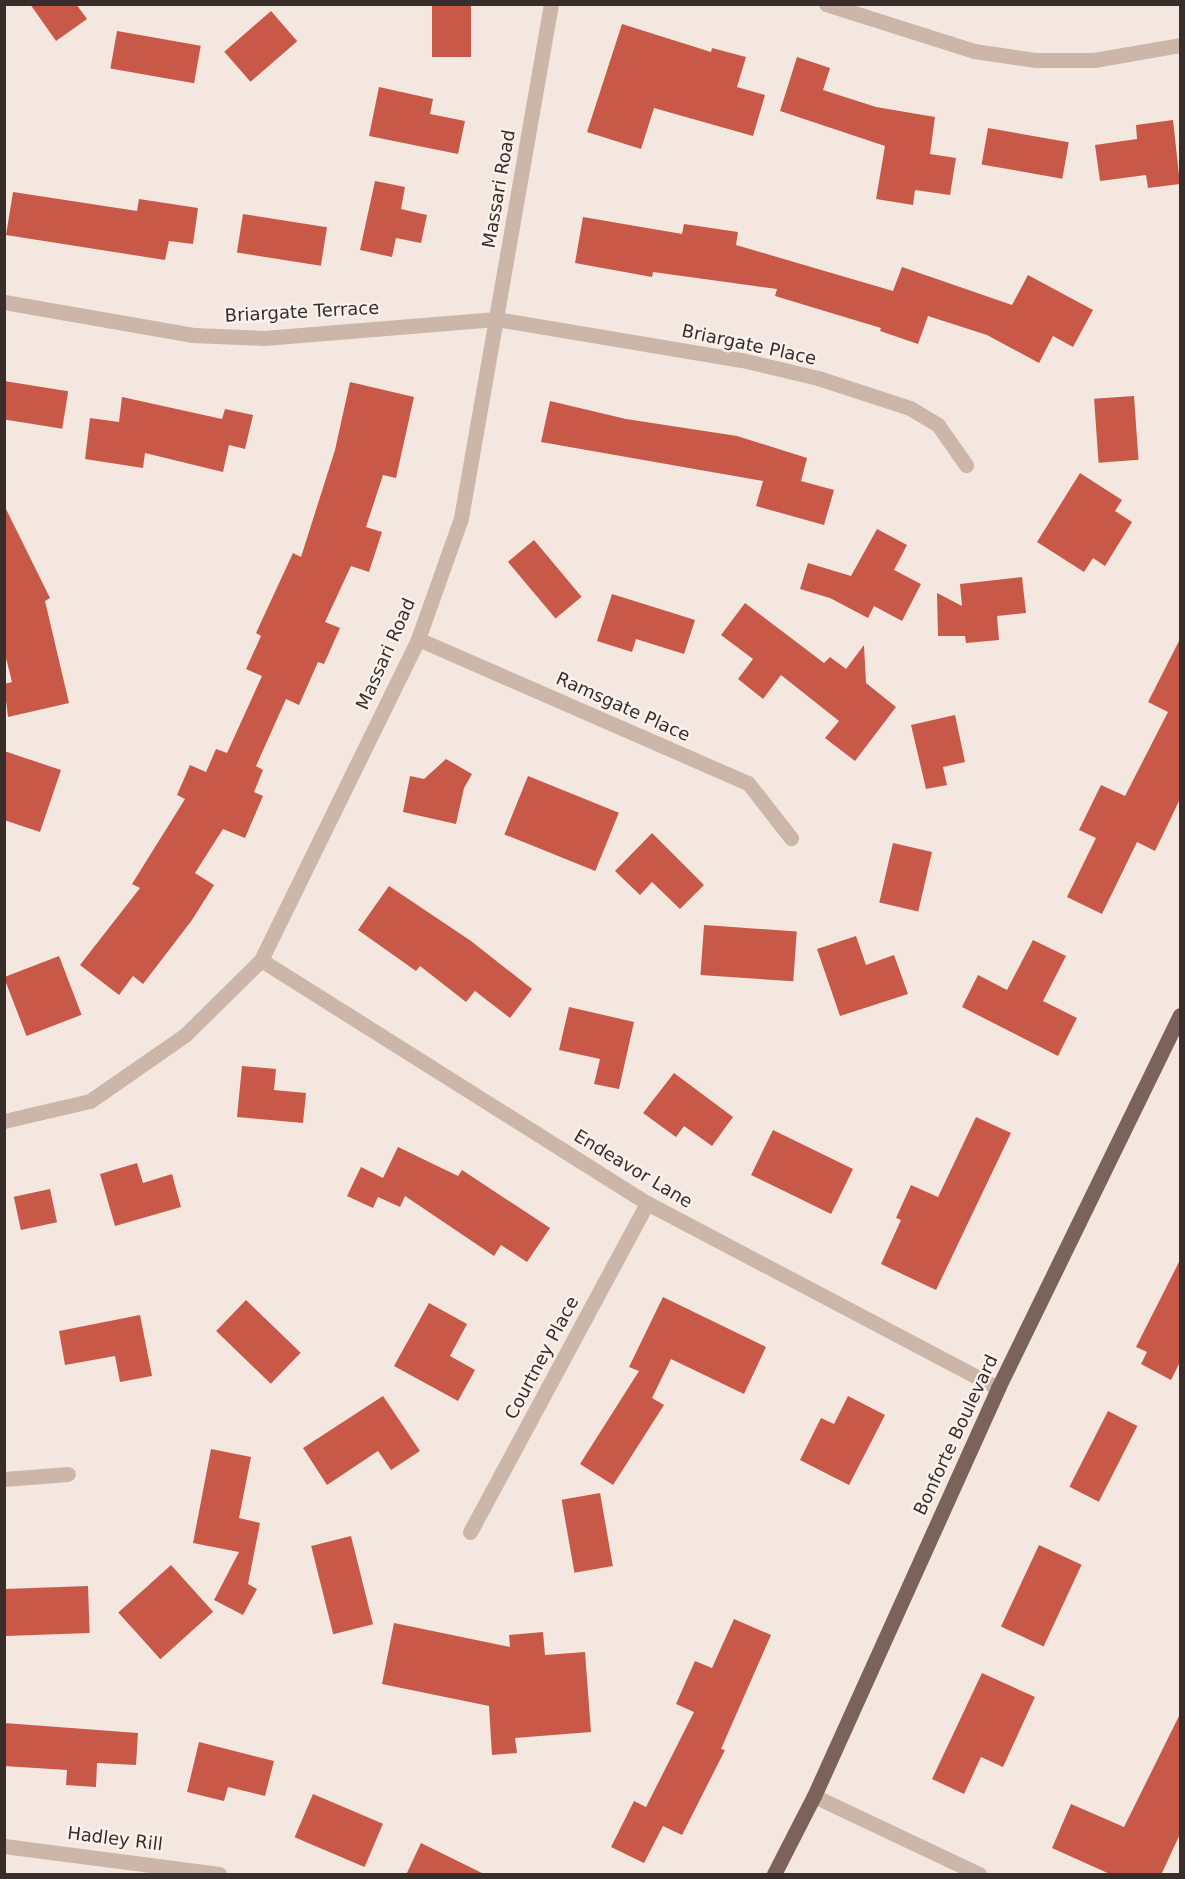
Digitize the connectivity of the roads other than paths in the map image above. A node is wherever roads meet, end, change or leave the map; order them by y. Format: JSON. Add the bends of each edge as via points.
{"nodes":[{"id":1,"x":551,"y":4,"type":"edge"},
{"id":2,"x":826,"y":4,"type":"edge"},
{"id":3,"x":1180,"y":45,"type":"edge"},
{"id":4,"x":4,"y":302,"type":"edge"},
{"id":5,"x":496,"y":319,"type":"junction"},
{"id":6,"x":966,"y":465,"type":"dead end"},
{"id":7,"x":418,"y":639,"type":"junction"},
{"id":8,"x":791,"y":838,"type":"dead end"},
{"id":9,"x":261,"y":960,"type":"junction"},
{"id":10,"x":1180,"y":1015,"type":"edge"},
{"id":11,"x":4,"y":1121,"type":"edge"},
{"id":12,"x":647,"y":1203,"type":"junction"},
{"id":13,"x":998,"y":1388,"type":"junction"},
{"id":14,"x":68,"y":1474,"type":"dead end"},
{"id":15,"x":4,"y":1479,"type":"edge"},
{"id":16,"x":470,"y":1532,"type":"dead end"},
{"id":17,"x":814,"y":1796,"type":"junction"},
{"id":18,"x":4,"y":1846,"type":"edge"},
{"id":19,"x":219,"y":1875,"type":"edge"},
{"id":20,"x":774,"y":1875,"type":"edge"},
{"id":21,"x":979,"y":1875,"type":"edge"}],
"edges":[{"from":1,"to":5,"type":"street","name":"Massari Road"},
{"from":2,"to":3,"type":"street","via":[[974,51],[1036,60],[1094,60]]},
{"from":4,"to":5,"type":"street","name":"Briargate Terrace","via":[[205,336],[264,338]]},
{"from":5,"to":6,"type":"street","name":"Briargate Place","via":[[742,360],[818,378],[910,408],[938,425]]},
{"from":5,"to":7,"type":"street","name":"Massari Road","via":[[461,518]]},
{"from":7,"to":8,"type":"street","name":"Ramsgate Place","via":[[748,783]]},
{"from":7,"to":9,"type":"street","name":"Massari Road"},
{"from":9,"to":11,"type":"street","name":"Massari Road","via":[[185,1035],[90,1101]]},
{"from":9,"to":12,"type":"street","name":"Endeavor Lane"},
{"from":10,"to":13,"type":"main road","name":"Bonforte Boulevard"},
{"from":12,"to":13,"type":"street","name":"Endeavor Lane"},
{"from":12,"to":16,"type":"street","name":"Courtney Place"},
{"from":13,"to":17,"type":"main road","name":"Bonforte Boulevard"},
{"from":14,"to":15,"type":"street"},
{"from":17,"to":20,"type":"main road","name":"Bonforte Boulevard"},
{"from":17,"to":21,"type":"street"},
{"from":18,"to":19,"type":"street","name":"Hadley Rill","via":[[211,1870]]}]}
